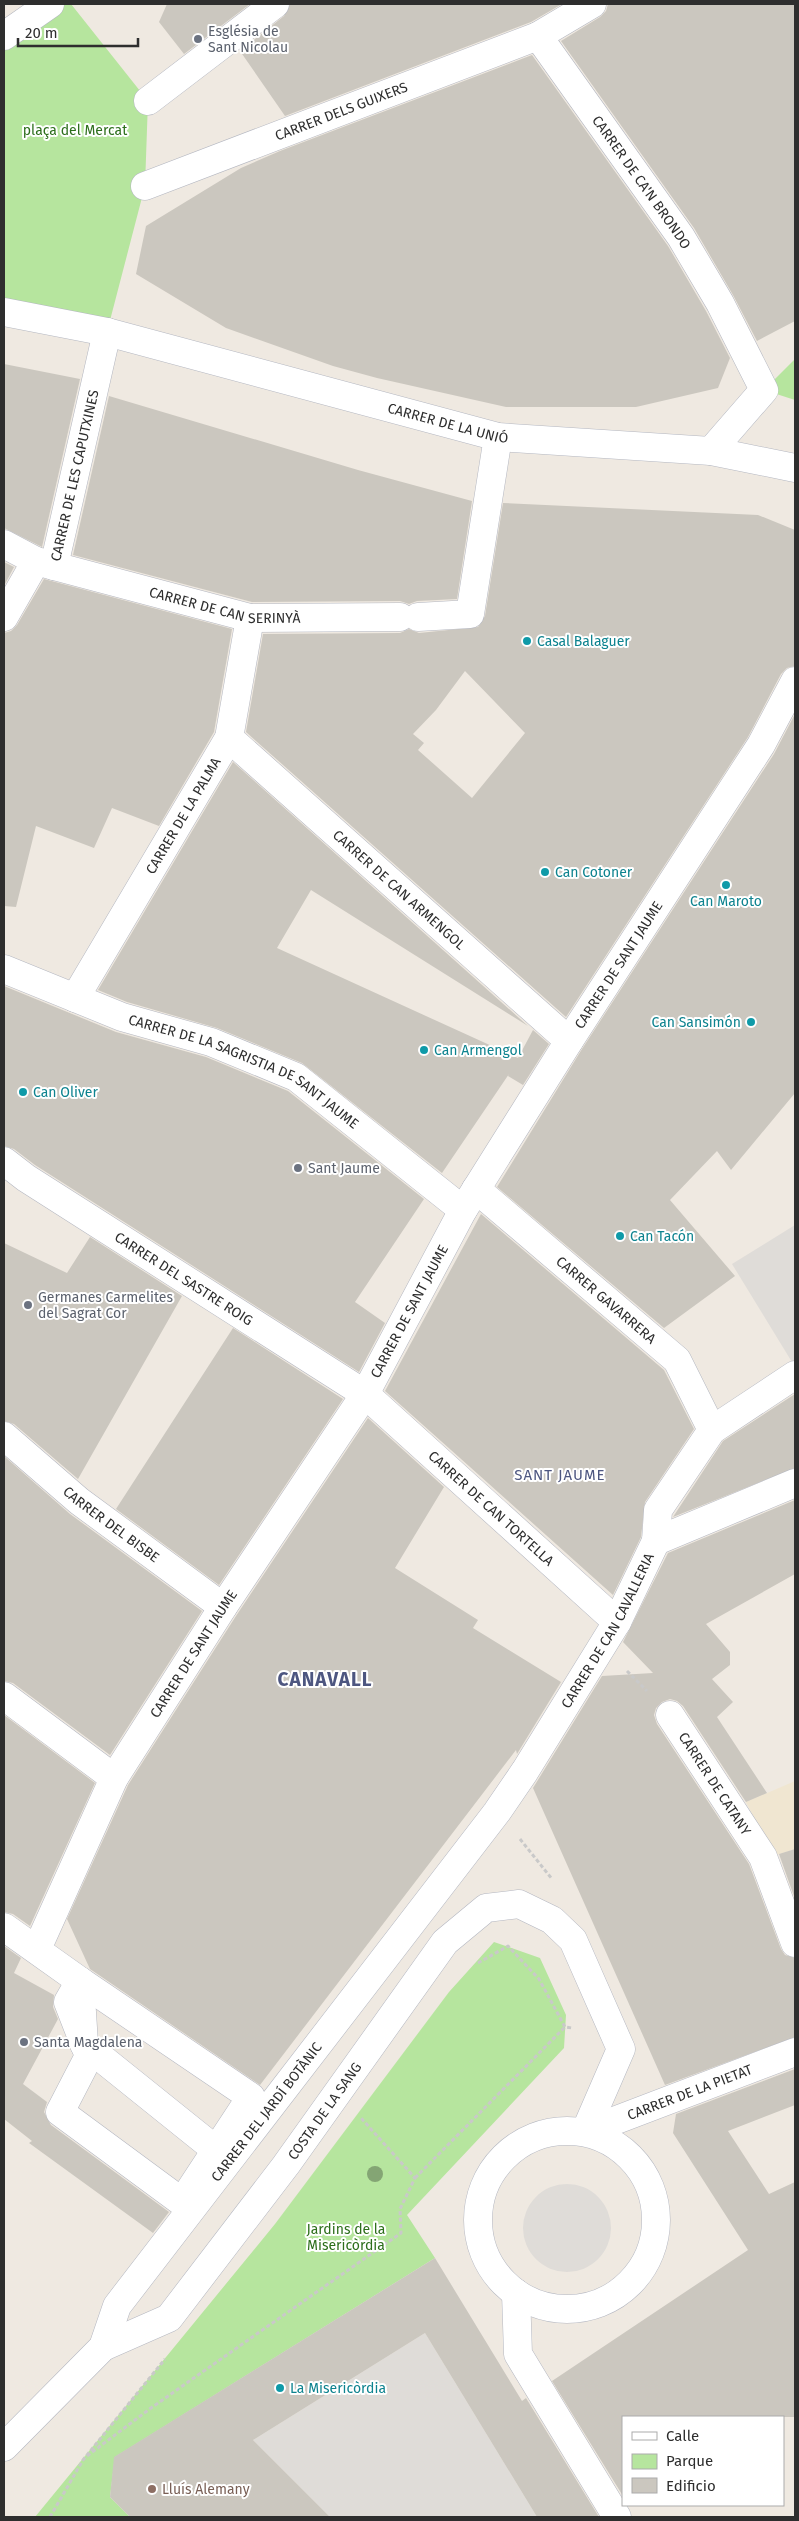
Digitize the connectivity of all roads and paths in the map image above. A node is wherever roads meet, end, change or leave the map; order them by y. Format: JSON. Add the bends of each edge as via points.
{"nodes":[{"id":1,"x":50,"y":4,"type":"edge"},
{"id":2,"x":275,"y":4,"type":"edge"},
{"id":3,"x":592,"y":4,"type":"edge"},
{"id":4,"x":4,"y":36,"type":"edge"},
{"id":5,"x":538,"y":36,"type":"junction"},
{"id":6,"x":148,"y":101,"type":"dead end"},
{"id":7,"x":145,"y":186,"type":"dead end"},
{"id":8,"x":4,"y":312,"type":"edge"},
{"id":9,"x":107,"y":332,"type":"junction"},
{"id":10,"x":498,"y":438,"type":"junction"},
{"id":11,"x":711,"y":451,"type":"junction"},
{"id":12,"x":795,"y":468,"type":"edge"},
{"id":13,"x":4,"y":544,"type":"edge"},
{"id":14,"x":45,"y":564,"type":"junction"},
{"id":15,"x":4,"y":617,"type":"edge"},
{"id":16,"x":250,"y":618,"type":"junction"},
{"id":17,"x":795,"y":680,"type":"edge"},
{"id":18,"x":229,"y":738,"type":"junction"},
{"id":19,"x":4,"y":969,"type":"edge"},
{"id":20,"x":75,"y":998,"type":"junction"},
{"id":21,"x":569,"y":1041,"type":"junction"},
{"id":22,"x":4,"y":1161,"type":"edge"},
{"id":23,"x":470,"y":1200,"type":"junction"},
{"id":24,"x":795,"y":1375,"type":"edge"},
{"id":25,"x":365,"y":1394,"type":"junction"},
{"id":26,"x":712,"y":1430,"type":"junction"},
{"id":27,"x":4,"y":1436,"type":"edge"},
{"id":28,"x":795,"y":1483,"type":"edge"},
{"id":29,"x":656,"y":1540,"type":"junction"},
{"id":30,"x":223,"y":1608,"type":"junction"},
{"id":31,"x":617,"y":1622,"type":"junction"},
{"id":32,"x":603,"y":1645,"type":"junction"},
{"id":33,"x":4,"y":1696,"type":"edge"},
{"id":34,"x":670,"y":1715,"type":"joint"},
{"id":35,"x":525,"y":1771,"type":"joint"},
{"id":36,"x":114,"y":1778,"type":"junction"},
{"id":37,"x":497,"y":1812,"type":"junction"},
{"id":38,"x":552,"y":1920,"type":"junction"},
{"id":39,"x":4,"y":1927,"type":"edge"},
{"id":40,"x":795,"y":1943,"type":"edge"},
{"id":41,"x":37,"y":1949,"type":"junction"},
{"id":42,"x":472,"y":1966,"type":"dead end"},
{"id":43,"x":80,"y":1981,"type":"junction"},
{"id":44,"x":565,"y":2028,"type":"junction"},
{"id":45,"x":84,"y":2044,"type":"junction"},
{"id":46,"x":621,"y":2050,"type":"junction"},
{"id":47,"x":795,"y":2052,"type":"edge"},
{"id":48,"x":358,"y":2114,"type":"dead end"},
{"id":49,"x":585,"y":2132,"type":"junction"},
{"id":50,"x":213,"y":2167,"type":"junction"},
{"id":51,"x":415,"y":2178,"type":"junction"},
{"id":52,"x":516,"y":2293,"type":"junction"},
{"id":53,"x":103,"y":2347,"type":"junction"},
{"id":54,"x":170,"y":2353,"type":"dead end"},
{"id":55,"x":4,"y":2448,"type":"edge"},
{"id":56,"x":83,"y":2460,"type":"junction"},
{"id":57,"x":50,"y":2517,"type":"edge"},
{"id":58,"x":616,"y":2517,"type":"edge"}],
"edges":[{"from":1,"to":4,"type":"street"},
{"from":2,"to":6,"type":"street"},
{"from":3,"to":5,"type":"street"},
{"from":5,"to":7,"type":"street","name":"CARRER DELS GUIXERS"},
{"from":5,"to":11,"type":"street","name":"CARRER DE CA'N BRONDO","via":[[681,237],[720,303],[764,390]]},
{"from":8,"to":9,"type":"street"},
{"from":9,"to":10,"type":"street","name":"CARRER DE LA UNIÓ"},
{"from":9,"to":14,"type":"street","name":"CARRER DE LES CAPUTXINES"},
{"from":10,"to":11,"type":"street","name":"CARRER DE LA UNIÓ"},
{"from":10,"to":16,"type":"street","name":"CARRER DE CAN SERINYÀ","via":[[470,614]]},
{"from":11,"to":12,"type":"street","name":"CARRER DE LA UNIÓ"},
{"from":13,"to":14,"type":"street","name":"CARRER DE CAN SERINYÀ"},
{"from":14,"to":15,"type":"street","name":"CARRER DE LES CAPUTXINES"},
{"from":14,"to":16,"type":"street","name":"CARRER DE CAN SERINYÀ"},
{"from":16,"to":18,"type":"street","name":"CARRER DE LA PALMA"},
{"from":17,"to":21,"type":"street","name":"CARRER DE SANT JAUME","via":[[761,744]]},
{"from":18,"to":20,"type":"street","name":"CARRER DE LA PALMA"},
{"from":18,"to":21,"type":"street","name":"CARRER DE CAN ARMENGOL"},
{"from":19,"to":20,"type":"street","name":"CARRER DE LA SAGRISTIA DE SANT JAUME"},
{"from":20,"to":23,"type":"street","name":"CARRER DE LA SAGRISTIA DE SANT JAUME","via":[[122,1017],[211,1042],[296,1078]]},
{"from":21,"to":23,"type":"street","name":"CARRER DE SANT JAUME"},
{"from":22,"to":25,"type":"street","name":"CARRER DEL SASTRE ROIG"},
{"from":23,"to":25,"type":"street","name":"CARRER DE SANT JAUME"},
{"from":23,"to":26,"type":"street","name":"CARRER GAVARRERA","via":[[677,1360]]},
{"from":24,"to":26,"type":"street"},
{"from":25,"to":30,"type":"street","name":"CARRER DE SANT JAUME"},
{"from":25,"to":31,"type":"street","name":"CARRER DE CAN TORTELLA"},
{"from":26,"to":29,"type":"street","via":[[658,1510]]},
{"from":27,"to":30,"type":"street","name":"CARRER DEL BISBE","via":[[79,1501]]},
{"from":28,"to":29,"type":"street","name":"CARRER DE CAN CAVALLERIA"},
{"from":29,"to":31,"type":"street","name":"CARRER DE CAN CAVALLERIA"},
{"from":30,"to":36,"type":"street","name":"CARRER DE SANT JAUME"},
{"from":31,"to":32,"type":"street","name":"CARRER DE CAN CAVALLERIA"},
{"from":32,"to":34,"type":"path"},
{"from":32,"to":35,"type":"street","name":"CARRER DE CAN CAVALLERIA"},
{"from":33,"to":36,"type":"street"},
{"from":34,"to":40,"type":"street","name":"CARRER DE CATANY","via":[[763,1857]]},
{"from":35,"to":37,"type":"street","name":"CARRER DEL JARDÍ BOTÀNIC"},
{"from":36,"to":41,"type":"street","name":"CARRER DE SANT JAUME"},
{"from":37,"to":38,"type":"path","via":[[564,1894]]},
{"from":37,"to":50,"type":"street","name":"CARRER DEL JARDÍ BOTÀNIC"},
{"from":38,"to":46,"type":"street","name":"COSTA DE LA SANG","via":[[573,1940]]},
{"from":38,"to":53,"type":"street","name":"COSTA DE LA SANG","via":[[519,1904],[486,1908],[445,1942],[286,2165],[169,2318]]},
{"from":39,"to":41,"type":"street"},
{"from":41,"to":43,"type":"street"},
{"from":42,"to":44,"type":"path","via":[[508,1946],[539,1979]]},
{"from":43,"to":45,"type":"street","via":[[68,2002]]},
{"from":43,"to":50,"type":"street","via":[[251,2097]]},
{"from":44,"to":46,"type":"path","via":[[583,2030]]},
{"from":44,"to":51,"type":"path"},
{"from":45,"to":50,"type":"street","via":[[210,2146]]},
{"from":45,"to":50,"type":"street","via":[[89,2056],[60,2112],[182,2202]]},
{"from":46,"to":49,"type":"street"},
{"from":47,"to":49,"type":"street","name":"CARRER DE LA PIETAT"},
{"from":48,"to":51,"type":"path"},
{"from":49,"to":52,"type":"street","via":[[555,2131],[525,2140],[501,2158],[484,2184],[477,2214],[480,2244],[494,2272]]},
{"from":49,"to":52,"type":"street","via":[[612,2142],[634,2161],[649,2185],[656,2213],[653,2242],[642,2268],[623,2289],[598,2303],[570,2309],[542,2306]]},
{"from":50,"to":53,"type":"street","name":"CARRER DEL JARDÍ BOTÀNIC","via":[[191,2207],[118,2306]]},
{"from":51,"to":56,"type":"path","via":[[400,2209],[401,2233],[159,2402]]},
{"from":52,"to":58,"type":"street","via":[[518,2354]]},
{"from":53,"to":55,"type":"street","name":"CARRER DEL JARDÍ BOTÀNIC"},
{"from":54,"to":56,"type":"path"},
{"from":56,"to":57,"type":"path"}]}
